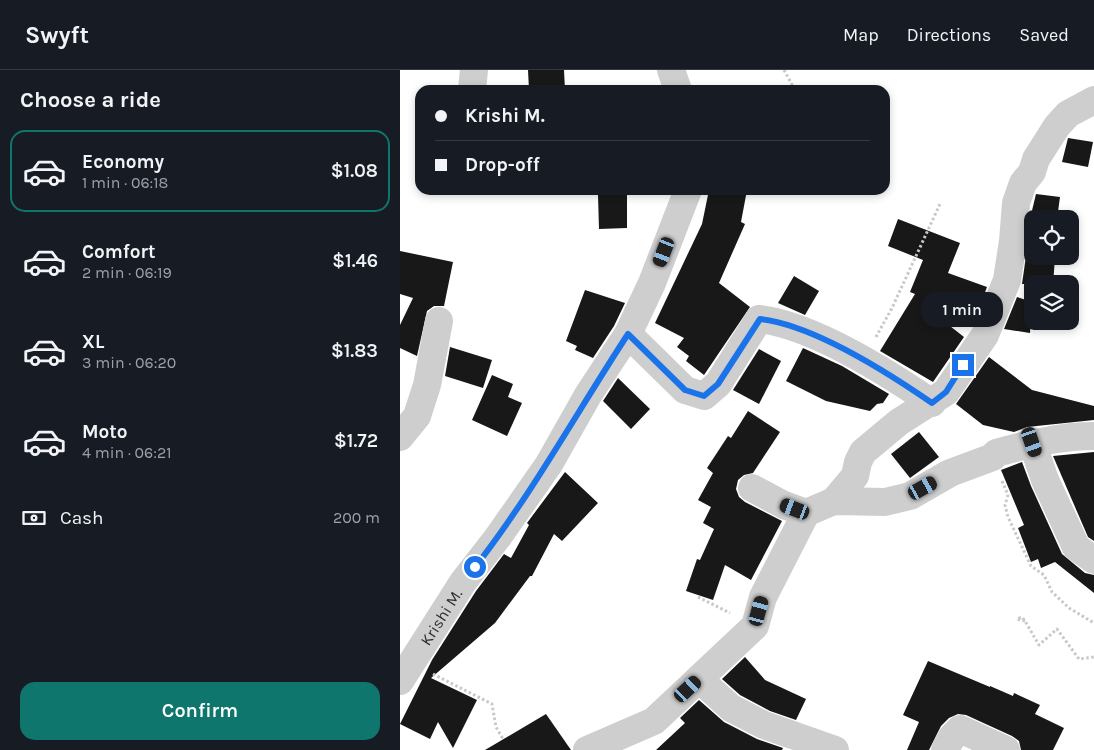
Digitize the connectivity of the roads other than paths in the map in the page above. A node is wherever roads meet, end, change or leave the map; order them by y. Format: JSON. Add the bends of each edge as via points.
{"nodes":[{"id":1,"x":474,"y":70,"type":"edge"},
{"id":2,"x":671,"y":70,"type":"edge"},
{"id":3,"x":472,"y":85,"type":"edge"},
{"id":4,"x":676,"y":85,"type":"edge"},
{"id":5,"x":1094,"y":100,"type":"edge"},
{"id":6,"x":686,"y":195,"type":"edge"},
{"id":7,"x":440,"y":321,"type":"dead end"},
{"id":8,"x":628,"y":334,"type":"junction"},
{"id":9,"x":932,"y":403,"type":"junction"},
{"id":10,"x":1094,"y":436,"type":"edge"},
{"id":11,"x":400,"y":437,"type":"edge"},
{"id":12,"x":1032,"y":442,"type":"junction"},
{"id":13,"x":752,"y":488,"type":"dead end"},
{"id":14,"x":834,"y":501,"type":"junction"},
{"id":15,"x":806,"y":514,"type":"junction"},
{"id":16,"x":1094,"y":560,"type":"edge"},
{"id":17,"x":405,"y":674,"type":"edge"},
{"id":18,"x":699,"y":679,"type":"junction"},
{"id":19,"x":587,"y":750,"type":"edge"},
{"id":20,"x":835,"y":750,"type":"edge"},
{"id":21,"x":946,"y":750,"type":"edge"},
{"id":22,"x":1006,"y":750,"type":"edge"}],
"edges":[{"from":1,"to":3,"type":"street"},
{"from":2,"to":4,"type":"street"},
{"from":5,"to":9,"type":"street","via":[[1068,114],[1036,158],[1016,203],[1007,280],[985,335],[946,392]]},
{"from":6,"to":8,"type":"street","name":"Krishi M."},
{"from":7,"to":11,"type":"street","via":[[427,386],[417,416]]},
{"from":8,"to":9,"type":"street","via":[[685,390],[704,396],[718,384],[760,319],[777,321],[860,357]]},
{"from":8,"to":17,"type":"street","name":"Krishi M.","via":[[548,464],[463,582]]},
{"from":9,"to":14,"type":"street","via":[[899,422],[863,452],[855,476]]},
{"from":10,"to":12,"type":"street"},
{"from":12,"to":14,"type":"street","via":[[950,473],[910,496],[885,502]]},
{"from":12,"to":16,"type":"street","via":[[1045,480],[1076,547]]},
{"from":13,"to":15,"type":"street"},
{"from":14,"to":15,"type":"street"},
{"from":15,"to":18,"type":"street","via":[[763,596],[755,626]]},
{"from":18,"to":19,"type":"street","via":[[654,721]]},
{"from":18,"to":20,"type":"street","via":[[731,708],[764,726]]},
{"from":21,"to":22,"type":"street","via":[[960,729]]}]}
